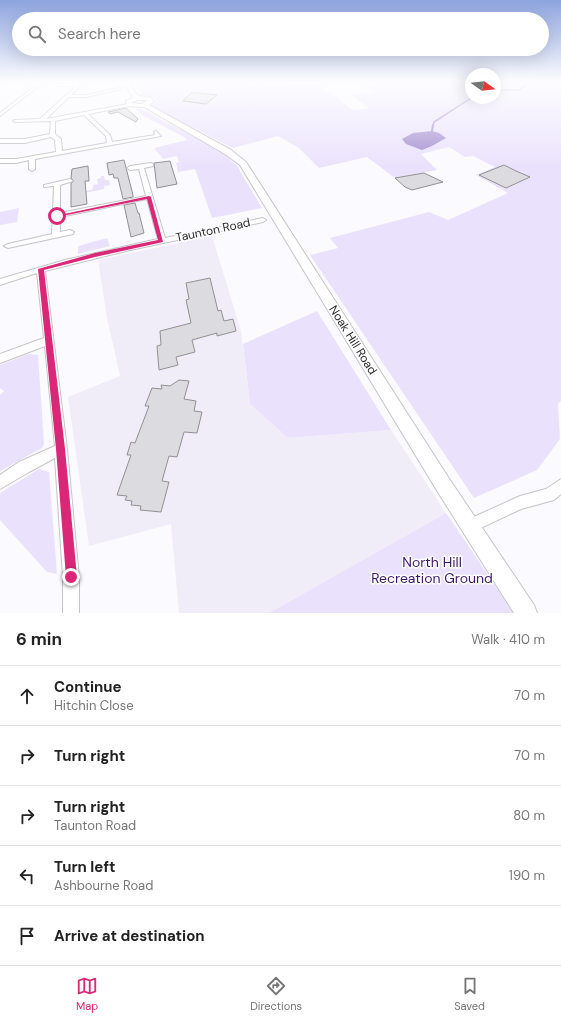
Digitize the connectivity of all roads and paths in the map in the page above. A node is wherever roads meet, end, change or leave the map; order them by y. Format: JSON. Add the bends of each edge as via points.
{"nodes":[{"id":1,"x":52,"y":110,"type":"edge"},
{"id":2,"x":106,"y":110,"type":"edge"},
{"id":3,"x":153,"y":110,"type":"edge"},
{"id":4,"x":85,"y":114,"type":"junction"},
{"id":5,"x":53,"y":120,"type":"junction"},
{"id":6,"x":15,"y":121,"type":"dead end"},
{"id":7,"x":40,"y":121,"type":"junction"},
{"id":8,"x":52,"y":135,"type":"junction"},
{"id":9,"x":158,"y":136,"type":"dead end"},
{"id":10,"x":0,"y":142,"type":"edge"},
{"id":11,"x":110,"y":144,"type":"junction"},
{"id":12,"x":59,"y":153,"type":"junction"},
{"id":13,"x":32,"y":158,"type":"junction"},
{"id":14,"x":0,"y":161,"type":"edge"},
{"id":15,"x":151,"y":165,"type":"dead end"},
{"id":16,"x":141,"y":167,"type":"junction"},
{"id":17,"x":130,"y":168,"type":"dead end"},
{"id":18,"x":32,"y":169,"type":"dead end"},
{"id":19,"x":70,"y":181,"type":"dead end"},
{"id":20,"x":57,"y":184,"type":"junction"},
{"id":21,"x":46,"y":186,"type":"dead end"},
{"id":22,"x":149,"y":197,"type":"junction"},
{"id":23,"x":57,"y":216,"type":"junction"},
{"id":24,"x":263,"y":220,"type":"dead end"},
{"id":25,"x":70,"y":232,"type":"dead end"},
{"id":26,"x":56,"y":236,"type":"junction"},
{"id":27,"x":162,"y":241,"type":"junction"},
{"id":28,"x":8,"y":246,"type":"dead end"},
{"id":29,"x":41,"y":269,"type":"junction"},
{"id":30,"x":0,"y":282,"type":"edge"},
{"id":31,"x":48,"y":340,"type":"junction"},
{"id":32,"x":0,"y":359,"type":"edge"},
{"id":33,"x":61,"y":449,"type":"junction"},
{"id":34,"x":0,"y":482,"type":"edge"},
{"id":35,"x":561,"y":486,"type":"edge"},
{"id":36,"x":470,"y":526,"type":"junction"},
{"id":37,"x":71,"y":613,"type":"edge"},
{"id":38,"x":526,"y":613,"type":"edge"}],
"edges":[{"from":1,"to":7,"type":"street"},
{"from":2,"to":4,"type":"street"},
{"from":3,"to":36,"type":"street","name":"Noak Hill Road","via":[[228,152],[243,164]]},
{"from":4,"to":5,"type":"street"},
{"from":4,"to":11,"type":"street","via":[[108,136]]},
{"from":5,"to":7,"type":"street"},
{"from":5,"to":8,"type":"street"},
{"from":6,"to":7,"type":"street"},
{"from":8,"to":10,"type":"street","via":[[25,141]]},
{"from":8,"to":12,"type":"street","via":[[58,139]]},
{"from":9,"to":11,"type":"street"},
{"from":11,"to":12,"type":"street","via":[[101,148]]},
{"from":12,"to":13,"type":"street"},
{"from":13,"to":14,"type":"street"},
{"from":13,"to":18,"type":"street"},
{"from":15,"to":16,"type":"street"},
{"from":16,"to":17,"type":"street"},
{"from":16,"to":22,"type":"street"},
{"from":19,"to":20,"type":"street"},
{"from":20,"to":21,"type":"street"},
{"from":20,"to":23,"type":"street"},
{"from":22,"to":23,"type":"street"},
{"from":22,"to":27,"type":"street"},
{"from":23,"to":26,"type":"street"},
{"from":24,"to":27,"type":"street","name":"Taunton Road"},
{"from":25,"to":26,"type":"street"},
{"from":26,"to":28,"type":"street"},
{"from":27,"to":29,"type":"street","name":"Taunton Road"},
{"from":29,"to":30,"type":"street","name":"Taunton Road"},
{"from":29,"to":31,"type":"street"},
{"from":31,"to":32,"type":"street"},
{"from":31,"to":33,"type":"street"},
{"from":33,"to":34,"type":"street"},
{"from":33,"to":37,"type":"street","via":[[71,577]]},
{"from":35,"to":36,"type":"street","via":[[549,495],[520,503]]},
{"from":36,"to":38,"type":"street","name":"Noak Hill Road"}]}
